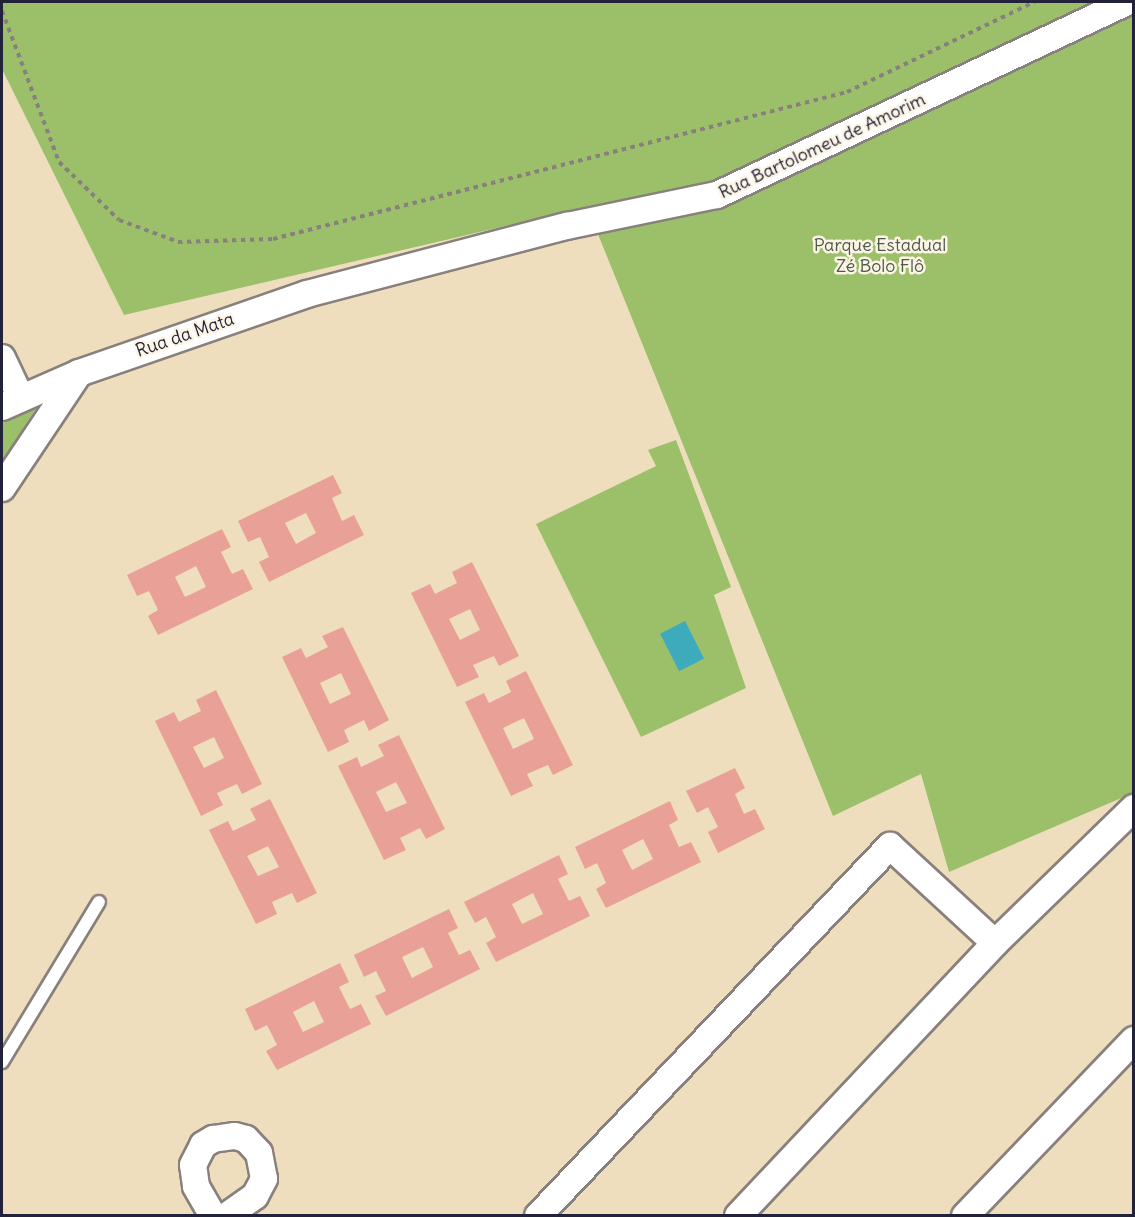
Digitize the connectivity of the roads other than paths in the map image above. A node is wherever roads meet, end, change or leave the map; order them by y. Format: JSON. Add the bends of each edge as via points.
{"nodes":[{"id":1,"x":1128,"y":2,"type":"edge"},
{"id":2,"x":395,"y":270,"type":"joint"},
{"id":3,"x":2,"y":358,"type":"edge"},
{"id":4,"x":79,"y":372,"type":"junction"},
{"id":5,"x":11,"y":402,"type":"edge"},
{"id":6,"x":2,"y":488,"type":"edge"},
{"id":7,"x":1134,"y":808,"type":"edge"},
{"id":8,"x":99,"y":902,"type":"dead end"},
{"id":9,"x":995,"y":943,"type":"junction"},
{"id":10,"x":1134,"y":1040,"type":"edge"},
{"id":11,"x":2,"y":1062,"type":"edge"},
{"id":12,"x":213,"y":1215,"type":"edge"},
{"id":13,"x":226,"y":1215,"type":"edge"},
{"id":14,"x":538,"y":1215,"type":"edge"},
{"id":15,"x":738,"y":1215,"type":"edge"},
{"id":16,"x":964,"y":1215,"type":"edge"}],
"edges":[{"from":1,"to":2,"type":"street","name":"Rua Bartolomeu de Amorim","via":[[717,195],[567,226]]},
{"from":2,"to":4,"type":"street","name":"Rua da Mata","via":[[307,294]]},
{"from":3,"to":5,"type":"street","name":"Rua da Mata"},
{"from":4,"to":5,"type":"street","name":"Rua da Mata"},
{"from":4,"to":6,"type":"street"},
{"from":7,"to":9,"type":"street"},
{"from":8,"to":11,"type":"lane"},
{"from":9,"to":14,"type":"street","via":[[890,846]]},
{"from":9,"to":15,"type":"street"},
{"from":10,"to":16,"type":"street"},
{"from":12,"to":13,"type":"street","via":[[196,1186],[193,1165],[203,1145],[213,1139],[235,1136],[246,1140],[259,1153],[264,1179],[255,1196]]}]}
